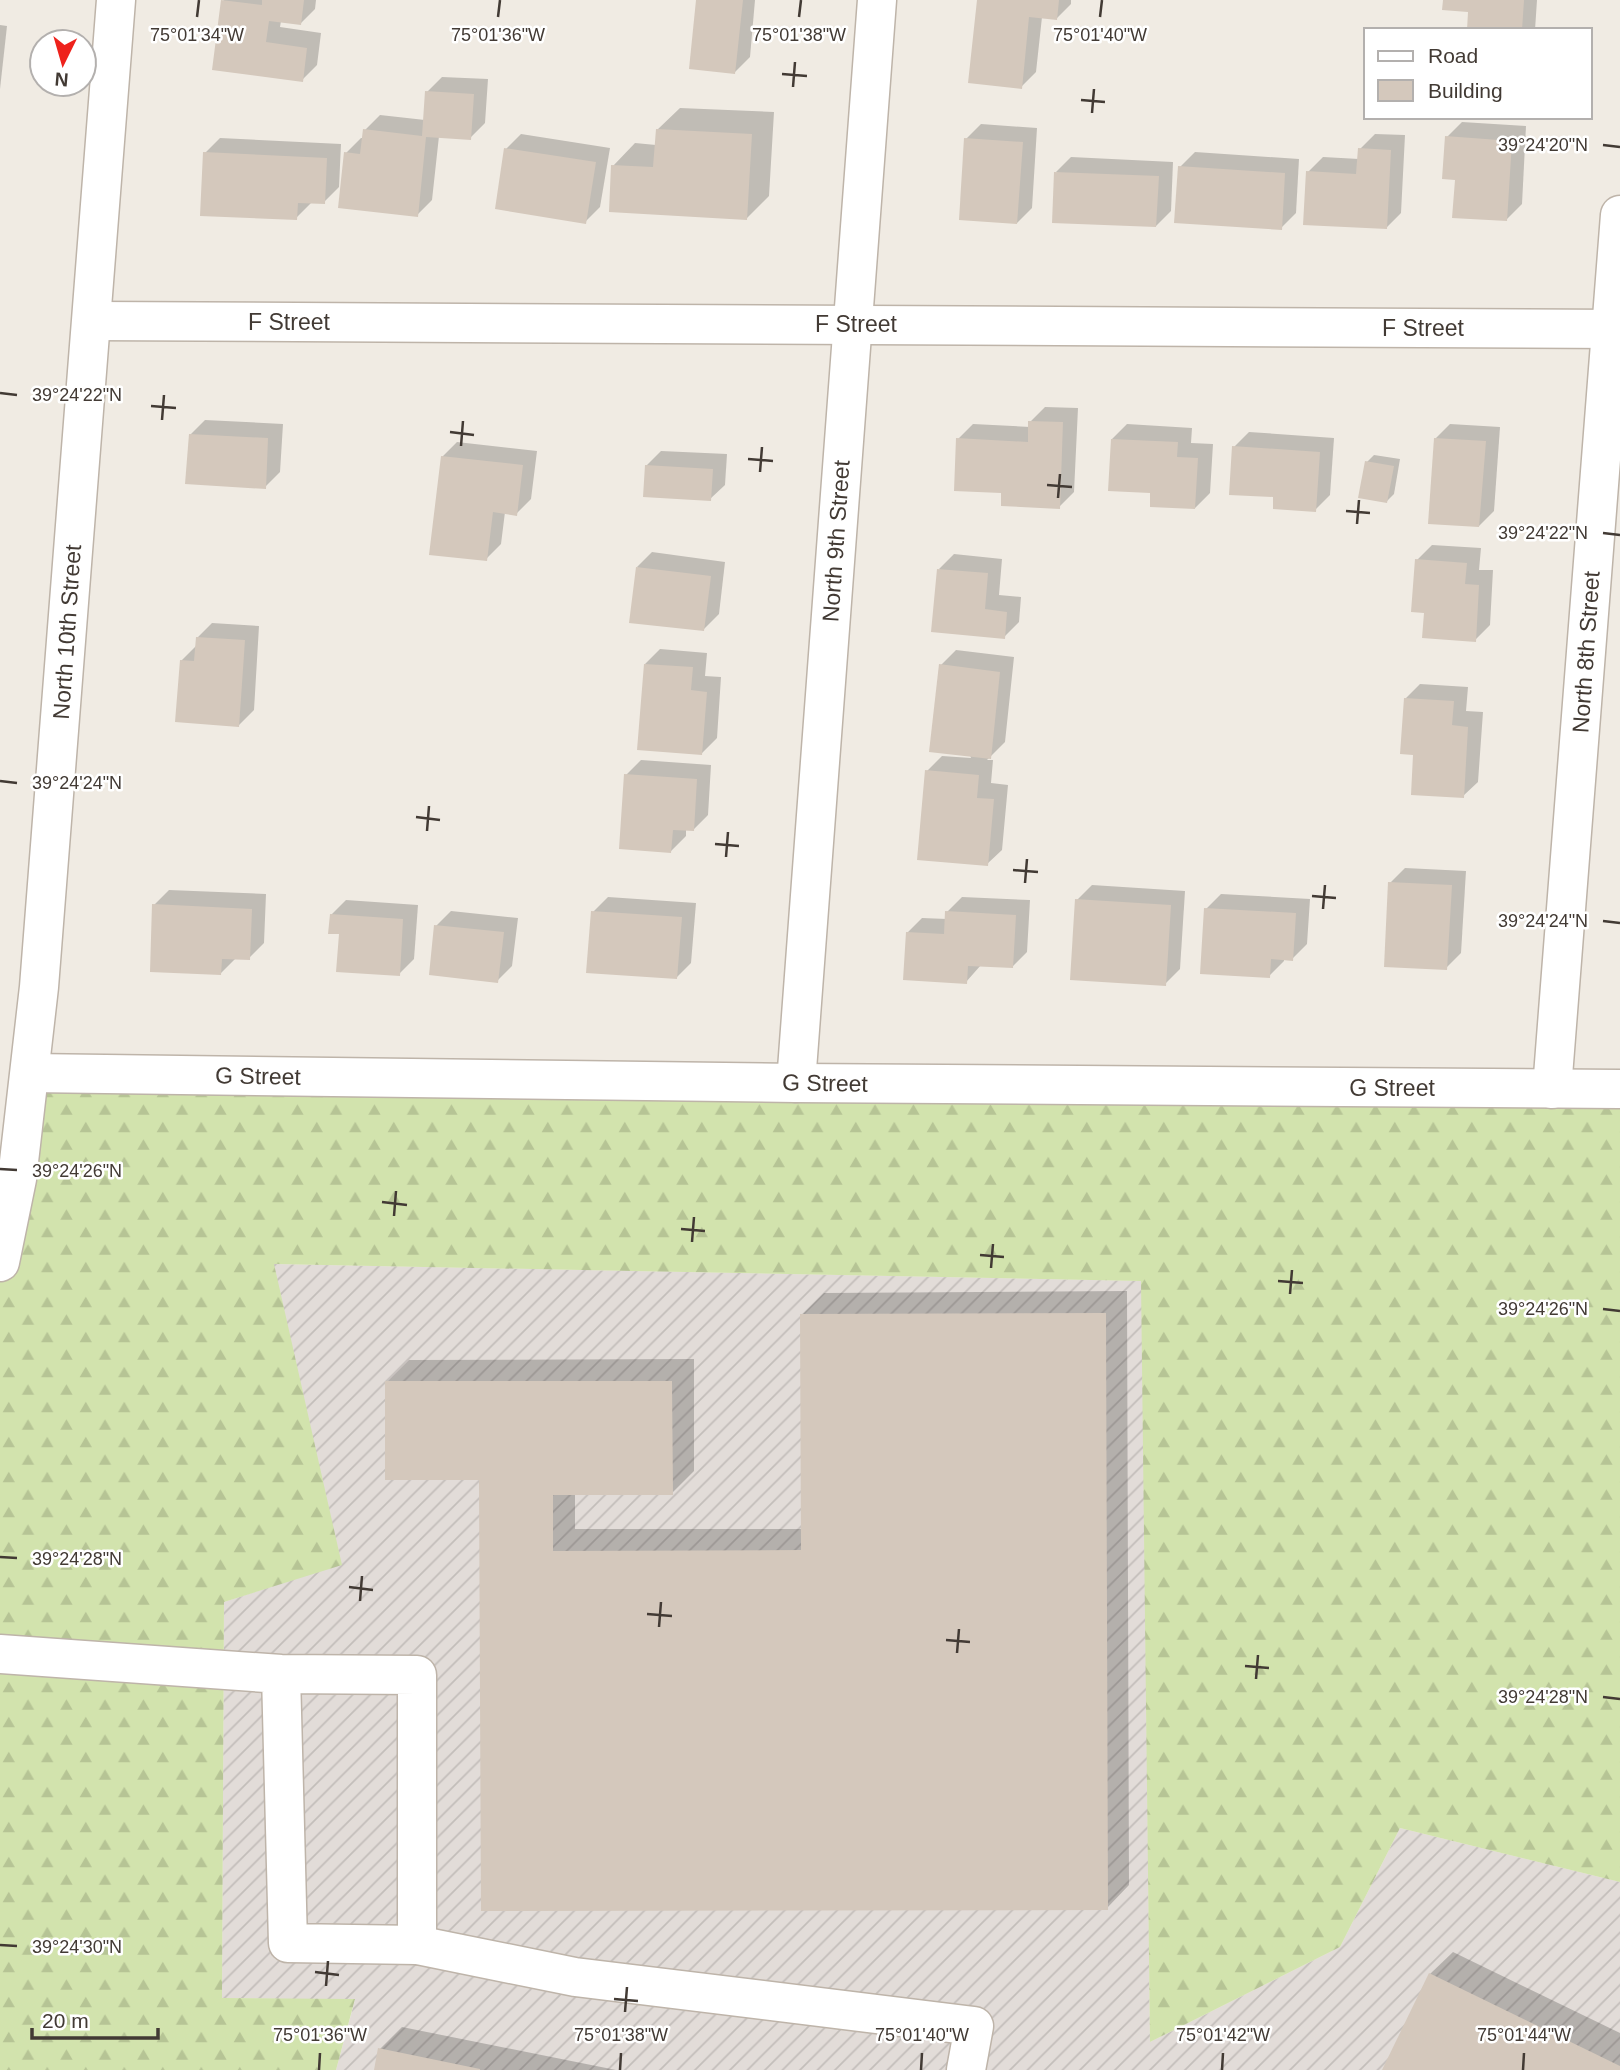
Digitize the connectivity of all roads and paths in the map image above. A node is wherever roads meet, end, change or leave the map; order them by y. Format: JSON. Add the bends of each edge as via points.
{"nodes":[{"id":1,"x":116,"y":0,"type":"edge"},
{"id":2,"x":877,"y":0,"type":"edge"},
{"id":3,"x":1620,"y":215,"type":"edge"},
{"id":4,"x":92,"y":321,"type":"junction"},
{"id":5,"x":852,"y":324,"type":"junction"},
{"id":6,"x":1616,"y":329,"type":"edge"},
{"id":7,"x":30,"y":1073,"type":"junction"},
{"id":8,"x":796,"y":1083,"type":"junction"},
{"id":9,"x":1552,"y":1089,"type":"junction"},
{"id":10,"x":1620,"y":1089,"type":"edge"},
{"id":11,"x":0,"y":1262,"type":"edge"},
{"id":12,"x":0,"y":1654,"type":"edge"},
{"id":13,"x":281,"y":1674,"type":"junction"},
{"id":14,"x":417,"y":1945,"type":"junction"},
{"id":15,"x":965,"y":2070,"type":"edge"}],
"edges":[{"from":1,"to":4,"type":"street","name":"North 10th Street"},
{"from":2,"to":5,"type":"street","name":"North 9th Street"},
{"from":3,"to":6,"type":"street","name":"North 8th Street"},
{"from":4,"to":5,"type":"street","name":"F Street"},
{"from":4,"to":7,"type":"street","name":"North 10th Street"},
{"from":5,"to":6,"type":"street","name":"F Street"},
{"from":5,"to":8,"type":"street","name":"North 9th Street"},
{"from":6,"to":9,"type":"street","name":"North 8th Street"},
{"from":7,"to":8,"type":"street","name":"G Street"},
{"from":7,"to":11,"type":"street","name":"North 10th Street","via":[[17,1179]]},
{"from":8,"to":9,"type":"street","name":"G Street"},
{"from":9,"to":10,"type":"street","name":"G Street"},
{"from":12,"to":13,"type":"street"},
{"from":13,"to":14,"type":"street","via":[[288,1943]]},
{"from":13,"to":14,"type":"street","via":[[417,1675]]},
{"from":14,"to":15,"type":"street","via":[[575,1978],[974,2026]]}]}
